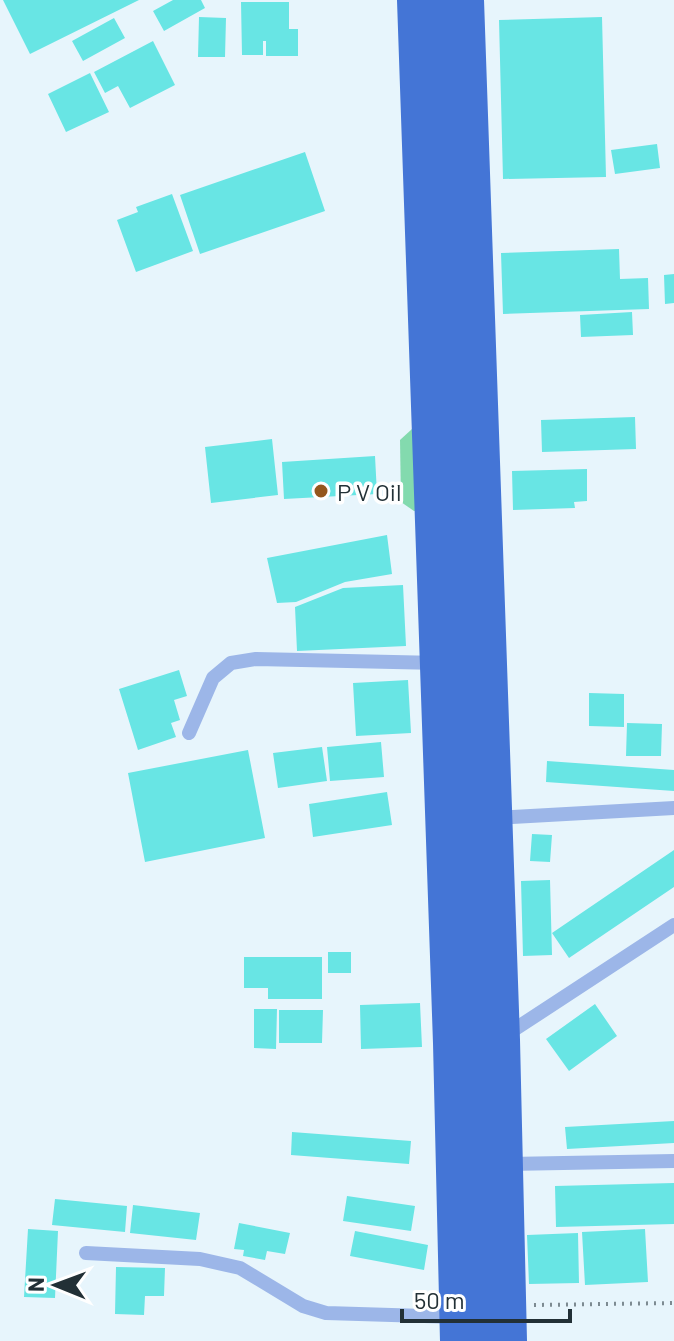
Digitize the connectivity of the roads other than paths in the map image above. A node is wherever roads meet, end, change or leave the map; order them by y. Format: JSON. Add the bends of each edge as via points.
{"nodes":[{"id":1,"x":419,"y":0,"type":"edge"},
{"id":2,"x":462,"y":0,"type":"edge"},
{"id":3,"x":442,"y":663,"type":"junction"},
{"id":4,"x":189,"y":733,"type":"dead end"},
{"id":5,"x":674,"y":808,"type":"edge"},
{"id":6,"x":490,"y":819,"type":"junction"},
{"id":7,"x":674,"y":925,"type":"edge"},
{"id":8,"x":477,"y":1042,"type":"junction"},
{"id":9,"x":674,"y":1161,"type":"edge"},
{"id":10,"x":501,"y":1164,"type":"junction"},
{"id":11,"x":86,"y":1253,"type":"dead end"},
{"id":12,"x":504,"y":1323,"type":"edge"},
{"id":13,"x":462,"y":1329,"type":"edge"}],
"edges":[{"from":1,"to":3,"type":"highway"},
{"from":2,"to":6,"type":"highway"},
{"from":3,"to":4,"type":"lane","via":[[231,663],[213,678]]},
{"from":3,"to":8,"type":"highway"},
{"from":5,"to":6,"type":"lane"},
{"from":6,"to":8,"type":"highway"},
{"from":7,"to":8,"type":"lane"},
{"from":8,"to":10,"type":"highway"},
{"from":8,"to":13,"type":"highway"},
{"from":9,"to":10,"type":"lane"},
{"from":10,"to":12,"type":"highway"},
{"from":11,"to":13,"type":"lane","via":[[200,1259],[240,1268],[303,1306],[326,1313]]}]}
